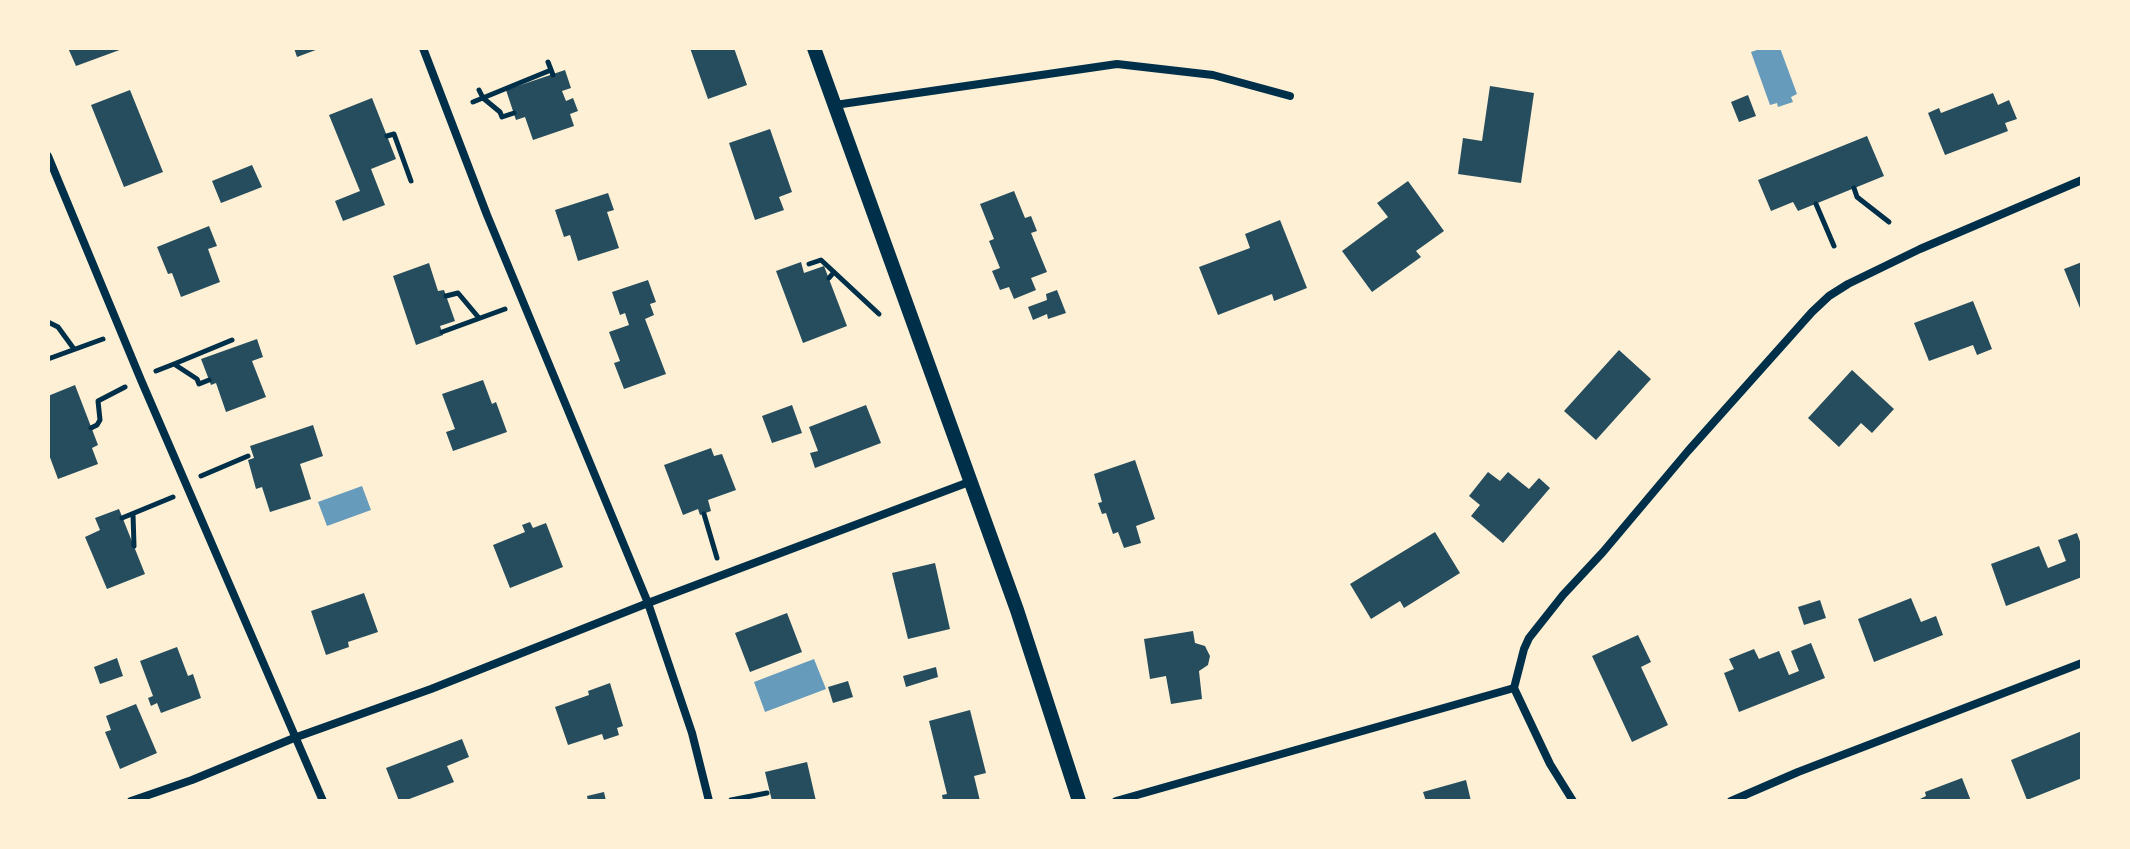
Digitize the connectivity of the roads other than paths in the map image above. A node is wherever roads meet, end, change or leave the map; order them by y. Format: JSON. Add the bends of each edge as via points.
{"nodes":[{"id":1,"x":423,"y":48,"type":"edge"},
{"id":2,"x":814,"y":48,"type":"edge"},
{"id":3,"x":1290,"y":96,"type":"dead end"},
{"id":4,"x":835,"y":105,"type":"junction"},
{"id":5,"x":48,"y":156,"type":"edge"},
{"id":6,"x":2082,"y":180,"type":"edge"},
{"id":7,"x":969,"y":482,"type":"junction"},
{"id":8,"x":648,"y":603,"type":"junction"},
{"id":9,"x":2082,"y":663,"type":"edge"},
{"id":10,"x":1514,"y":688,"type":"junction"},
{"id":11,"x":294,"y":738,"type":"junction"},
{"id":12,"x":131,"y":801,"type":"edge"},
{"id":13,"x":323,"y":801,"type":"edge"},
{"id":14,"x":709,"y":801,"type":"edge"},
{"id":15,"x":1079,"y":801,"type":"edge"},
{"id":16,"x":1116,"y":801,"type":"edge"},
{"id":17,"x":1573,"y":801,"type":"edge"},
{"id":18,"x":1731,"y":801,"type":"edge"}],
"edges":[{"from":1,"to":8,"type":"street"},
{"from":2,"to":4,"type":"street"},
{"from":3,"to":4,"type":"street","via":[[1213,75],[1117,64]]},
{"from":4,"to":7,"type":"street"},
{"from":5,"to":11,"type":"street"},
{"from":6,"to":10,"type":"street","via":[[1920,249],[1829,296],[1563,595],[1529,638]]},
{"from":7,"to":8,"type":"street"},
{"from":7,"to":15,"type":"street"},
{"from":8,"to":11,"type":"street"},
{"from":8,"to":14,"type":"street"},
{"from":9,"to":18,"type":"street"},
{"from":10,"to":16,"type":"street"},
{"from":10,"to":17,"type":"street"},
{"from":11,"to":12,"type":"street"},
{"from":11,"to":13,"type":"street"}]}
